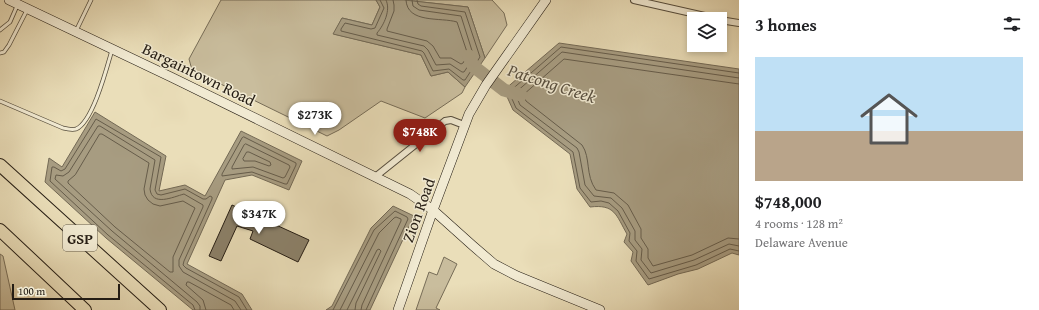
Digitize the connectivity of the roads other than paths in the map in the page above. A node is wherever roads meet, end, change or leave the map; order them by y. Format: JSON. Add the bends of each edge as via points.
{"nodes":[{"id":1,"x":9,"y":0,"type":"edge"},
{"id":2,"x":91,"y":0,"type":"edge"},
{"id":3,"x":546,"y":0,"type":"edge"},
{"id":4,"x":634,"y":0,"type":"edge"},
{"id":5,"x":18,"y":4,"type":"junction"},
{"id":6,"x":28,"y":9,"type":"junction"},
{"id":7,"x":688,"y":12,"type":"edge"},
{"id":8,"x":727,"y":21,"type":"edge"},
{"id":9,"x":739,"y":23,"type":"edge"},
{"id":10,"x":0,"y":30,"type":"edge"},
{"id":11,"x":76,"y":32,"type":"junction"},
{"id":12,"x":112,"y":50,"type":"junction"},
{"id":13,"x":0,"y":53,"type":"edge"},
{"id":14,"x":0,"y":101,"type":"edge"},
{"id":15,"x":464,"y":125,"type":"junction"},
{"id":16,"x":0,"y":165,"type":"edge"},
{"id":17,"x":375,"y":177,"type":"junction"},
{"id":18,"x":433,"y":210,"type":"junction"},
{"id":19,"x":0,"y":230,"type":"edge"},
{"id":20,"x":85,"y":310,"type":"edge"},
{"id":21,"x":160,"y":310,"type":"edge"},
{"id":22,"x":398,"y":310,"type":"edge"},
{"id":23,"x":600,"y":310,"type":"edge"}],
"edges":[{"from":1,"to":5,"type":"main road","name":"Bargaintown Road"},
{"from":2,"to":11,"type":"lane"},
{"from":3,"to":15,"type":"main road","name":"Zion Road","via":[[486,85]]},
{"from":4,"to":7,"type":"street"},
{"from":5,"to":6,"type":"main road","name":"Bargaintown Road"},
{"from":5,"to":10,"type":"lane","via":[[10,22]]},
{"from":6,"to":11,"type":"main road","name":"Bargaintown Road"},
{"from":6,"to":13,"type":"lane","via":[[9,45]]},
{"from":8,"to":9,"type":"street"},
{"from":11,"to":12,"type":"main road","name":"Bargaintown Road"},
{"from":12,"to":14,"type":"lane","via":[[92,109],[82,124],[76,128],[63,128]]},
{"from":12,"to":17,"type":"main road","name":"Bargaintown Road"},
{"from":15,"to":17,"type":"street","via":[[451,120],[445,121]]},
{"from":15,"to":18,"type":"main road","name":"Zion Road"},
{"from":16,"to":21,"type":"highway","number":"GSP"},
{"from":17,"to":18,"type":"main road","name":"Bargaintown Road","via":[[410,194]]},
{"from":18,"to":22,"type":"main road","name":"Zion Road"},
{"from":18,"to":23,"type":"main road","name":"Bargaintown Road","via":[[494,264]]},
{"from":19,"to":20,"type":"highway"}]}
